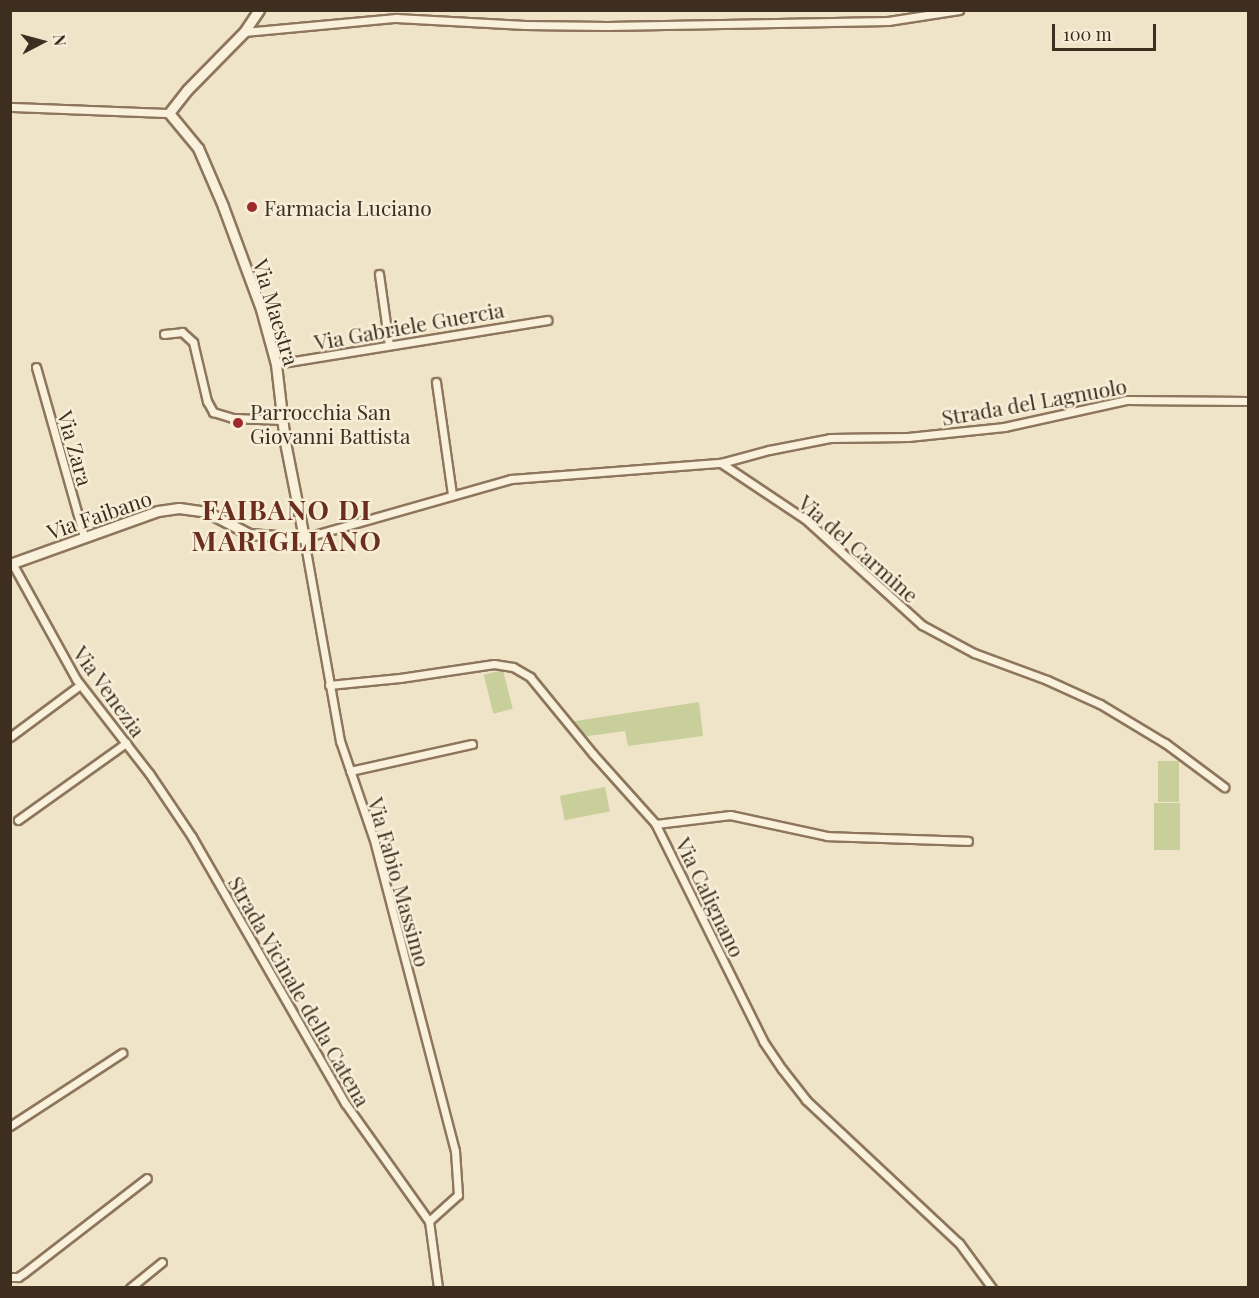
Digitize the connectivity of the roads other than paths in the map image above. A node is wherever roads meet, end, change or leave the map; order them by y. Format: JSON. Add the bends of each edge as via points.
{"nodes":[{"id":1,"x":259,"y":10,"type":"edge"},
{"id":2,"x":959,"y":10,"type":"edge"},
{"id":3,"x":244,"y":32,"type":"junction"},
{"id":4,"x":10,"y":107,"type":"edge"},
{"id":5,"x":169,"y":113,"type":"junction"},
{"id":6,"x":380,"y":274,"type":"dead end"},
{"id":7,"x":547,"y":320,"type":"dead end"},
{"id":8,"x":164,"y":334,"type":"dead end"},
{"id":9,"x":388,"y":345,"type":"junction"},
{"id":10,"x":276,"y":364,"type":"junction"},
{"id":11,"x":36,"y":367,"type":"dead end"},
{"id":12,"x":436,"y":382,"type":"dead end"},
{"id":13,"x":1248,"y":401,"type":"edge"},
{"id":14,"x":283,"y":420,"type":"junction"},
{"id":15,"x":721,"y":464,"type":"junction"},
{"id":16,"x":452,"y":495,"type":"junction"},
{"id":17,"x":84,"y":537,"type":"junction"},
{"id":18,"x":304,"y":538,"type":"junction"},
{"id":19,"x":11,"y":563,"type":"edge"},
{"id":20,"x":80,"y":685,"type":"junction"},
{"id":21,"x":329,"y":685,"type":"junction"},
{"id":22,"x":10,"y":737,"type":"edge"},
{"id":23,"x":126,"y":743,"type":"junction"},
{"id":24,"x":472,"y":744,"type":"dead end"},
{"id":25,"x":350,"y":771,"type":"junction"},
{"id":26,"x":149,"y":773,"type":"joint"},
{"id":27,"x":1224,"y":787,"type":"dead end"},
{"id":28,"x":18,"y":820,"type":"dead end"},
{"id":29,"x":656,"y":824,"type":"junction"},
{"id":30,"x":968,"y":841,"type":"dead end"},
{"id":31,"x":122,"y":1053,"type":"dead end"},
{"id":32,"x":10,"y":1126,"type":"edge"},
{"id":33,"x":147,"y":1178,"type":"dead end"},
{"id":34,"x":429,"y":1221,"type":"junction"},
{"id":35,"x":162,"y":1262,"type":"dead end"},
{"id":36,"x":10,"y":1277,"type":"edge"},
{"id":37,"x":130,"y":1287,"type":"edge"},
{"id":38,"x":438,"y":1287,"type":"edge"},
{"id":39,"x":992,"y":1287,"type":"edge"}],
"edges":[{"from":1,"to":3,"type":"street"},
{"from":2,"to":3,"type":"street","via":[[888,21],[598,26],[396,18]]},
{"from":3,"to":5,"type":"street"},
{"from":4,"to":5,"type":"street"},
{"from":5,"to":10,"type":"street","name":"Via Maestra","via":[[198,148],[247,268]]},
{"from":6,"to":9,"type":"street"},
{"from":7,"to":9,"type":"street","name":"Via Gabriele Guercia"},
{"from":8,"to":14,"type":"street","via":[[186,333],[193,342],[213,412],[233,418]]},
{"from":9,"to":10,"type":"street","name":"Via Gabriele Guercia"},
{"from":10,"to":14,"type":"street","name":"Via Maestra"},
{"from":11,"to":17,"type":"street","name":"Via Zara"},
{"from":12,"to":16,"type":"street"},
{"from":13,"to":15,"type":"street","name":"Strada del Lagnuolo","via":[[1127,400],[973,431],[830,438]]},
{"from":14,"to":18,"type":"street","name":"Via Maestra"},
{"from":15,"to":16,"type":"street","via":[[511,479]]},
{"from":15,"to":27,"type":"street","name":"Via del Carmine","via":[[805,519],[922,625],[974,653],[1100,704],[1165,743]]},
{"from":16,"to":18,"type":"street"},
{"from":17,"to":18,"type":"street","name":"Via Faibano","via":[[158,511],[179,508],[207,512],[249,534]]},
{"from":17,"to":19,"type":"street","name":"Via Faibano"},
{"from":18,"to":21,"type":"street","name":"Via Fabio Massimo"},
{"from":19,"to":20,"type":"street","name":"Via Venezia"},
{"from":20,"to":22,"type":"street"},
{"from":20,"to":23,"type":"street","name":"Via Venezia"},
{"from":21,"to":25,"type":"street","name":"Via Fabio Massimo"},
{"from":21,"to":29,"type":"street","name":"Via Calignano","via":[[390,680],[480,665],[513,667],[530,677]]},
{"from":23,"to":26,"type":"street","name":"Via Venezia"},
{"from":23,"to":28,"type":"street"},
{"from":24,"to":25,"type":"street"},
{"from":25,"to":34,"type":"street","name":"Via Fabio Massimo","via":[[375,843],[455,1151],[458,1196]]},
{"from":26,"to":34,"type":"street","name":"Strada Vicinale della Catena","via":[[205,858],[345,1103]]},
{"from":29,"to":30,"type":"street","via":[[730,815],[826,836]]},
{"from":29,"to":39,"type":"street","name":"Via Calignano","via":[[759,1032],[782,1069],[806,1100],[959,1243]]},
{"from":31,"to":32,"type":"street"},
{"from":33,"to":36,"type":"street","via":[[18,1277]]},
{"from":34,"to":38,"type":"street"},
{"from":35,"to":37,"type":"street"}]}
